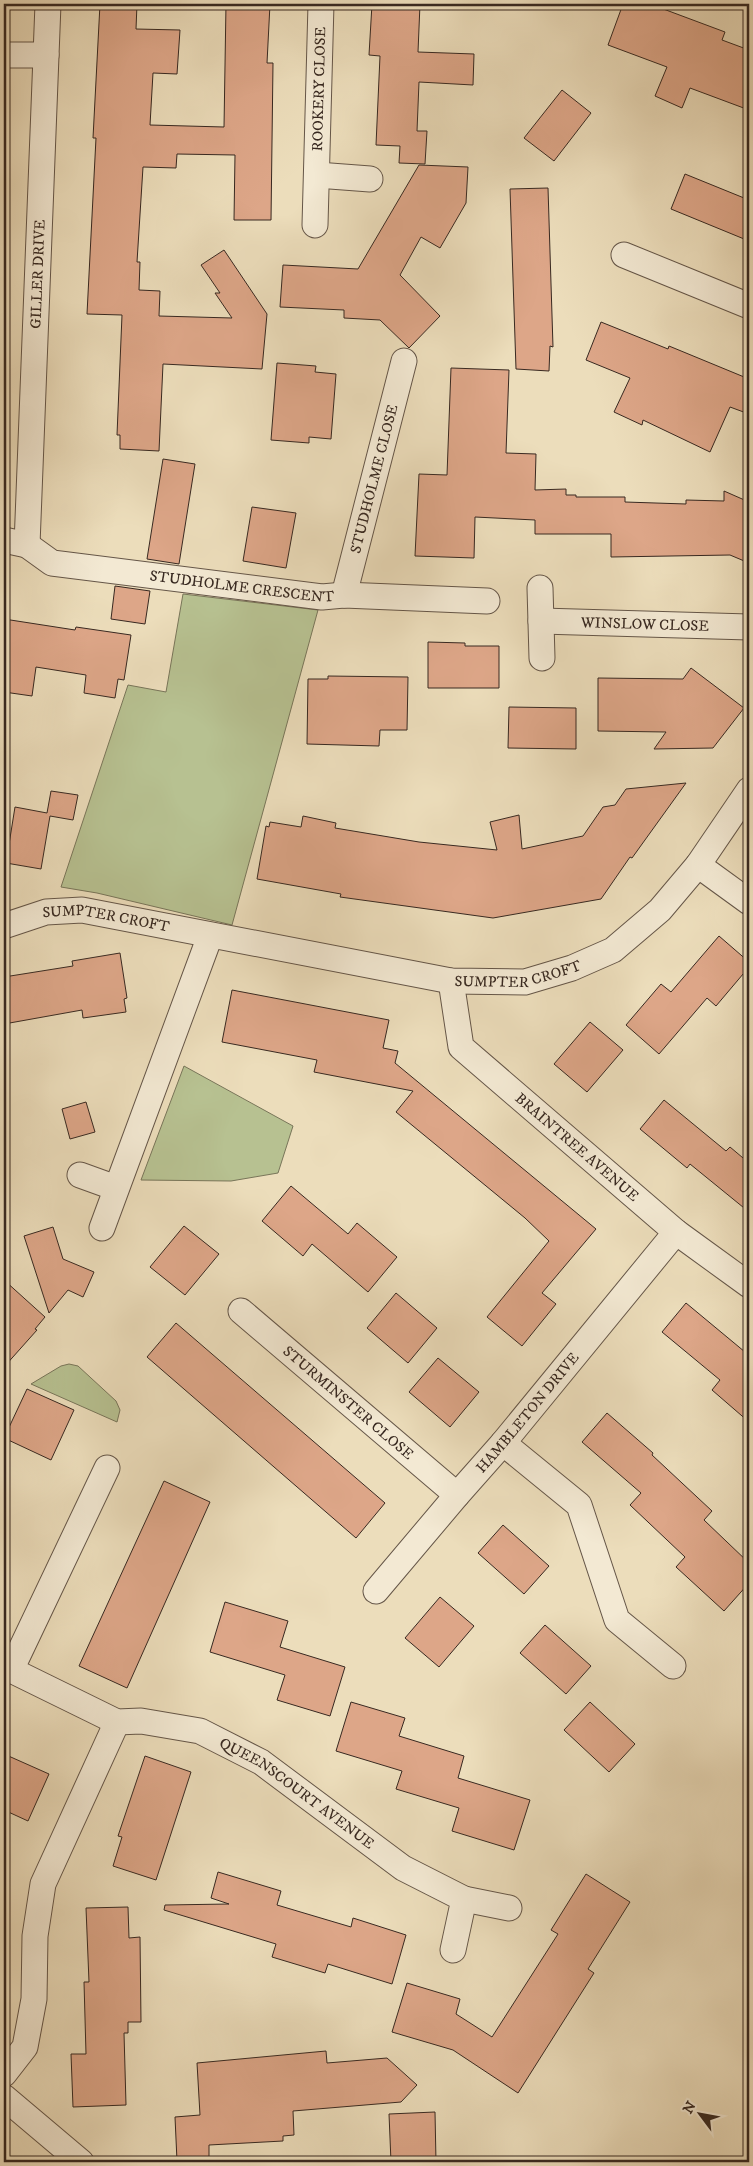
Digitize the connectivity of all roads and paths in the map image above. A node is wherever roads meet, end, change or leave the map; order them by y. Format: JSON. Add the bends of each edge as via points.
{"nodes":[{"id":1,"x":48,"y":4,"type":"edge"},
{"id":2,"x":322,"y":4,"type":"edge"},
{"id":3,"x":4,"y":55,"type":"edge"},
{"id":4,"x":46,"y":55,"type":"junction"},
{"id":5,"x":317,"y":175,"type":"junction"},
{"id":6,"x":370,"y":179,"type":"dead end"},
{"id":7,"x":315,"y":225,"type":"dead end"},
{"id":8,"x":624,"y":255,"type":"dead end"},
{"id":9,"x":749,"y":306,"type":"edge"},
{"id":10,"x":404,"y":361,"type":"dead end"},
{"id":11,"x":15,"y":542,"type":"edge"},
{"id":12,"x":540,"y":588,"type":"dead end"},
{"id":13,"x":344,"y":595,"type":"junction"},
{"id":14,"x":487,"y":601,"type":"dead end"},
{"id":15,"x":541,"y":622,"type":"junction"},
{"id":16,"x":749,"y":627,"type":"edge"},
{"id":17,"x":542,"y":658,"type":"dead end"},
{"id":18,"x":749,"y":790,"type":"edge"},
{"id":19,"x":698,"y":865,"type":"junction"},
{"id":20,"x":749,"y":902,"type":"edge"},
{"id":21,"x":4,"y":926,"type":"edge"},
{"id":22,"x":210,"y":936,"type":"junction"},
{"id":23,"x":451,"y":981,"type":"junction"},
{"id":24,"x":80,"y":1176,"type":"dead end"},
{"id":25,"x":116,"y":1188,"type":"junction"},
{"id":26,"x":102,"y":1228,"type":"dead end"},
{"id":27,"x":676,"y":1232,"type":"junction"},
{"id":28,"x":749,"y":1285,"type":"edge"},
{"id":29,"x":241,"y":1311,"type":"dead end"},
{"id":30,"x":503,"y":1443,"type":"junction"},
{"id":31,"x":108,"y":1468,"type":"dead end"},
{"id":32,"x":456,"y":1495,"type":"junction"},
{"id":33,"x":376,"y":1591,"type":"dead end"},
{"id":34,"x":673,"y":1666,"type":"dead end"},
{"id":35,"x":117,"y":1722,"type":"junction"},
{"id":36,"x":464,"y":1899,"type":"junction"},
{"id":37,"x":510,"y":1908,"type":"dead end"},
{"id":38,"x":453,"y":1950,"type":"dead end"},
{"id":39,"x":4,"y":2074,"type":"edge"},
{"id":40,"x":4,"y":2097,"type":"edge"},
{"id":41,"x":81,"y":2162,"type":"edge"}],
"edges":[{"from":1,"to":4,"type":"street","name":"GILLER DRIVE"},
{"from":2,"to":5,"type":"street","name":"ROOKERY CLOSE"},
{"from":3,"to":4,"type":"street"},
{"from":4,"to":11,"type":"street","name":"GILLER DRIVE"},
{"from":5,"to":6,"type":"street"},
{"from":5,"to":7,"type":"street","name":"ROOKERY CLOSE"},
{"from":8,"to":9,"type":"street"},
{"from":10,"to":13,"type":"street","name":"STUDHOLME CLOSE"},
{"from":11,"to":13,"type":"street","name":"STUDHOLME CRESCENT","via":[[52,563],[322,596]]},
{"from":12,"to":15,"type":"street"},
{"from":13,"to":14,"type":"street","name":"STUDHOLME CRESCENT"},
{"from":15,"to":16,"type":"street","name":"WINSLOW CLOSE"},
{"from":15,"to":17,"type":"street"},
{"from":18,"to":19,"type":"street","name":"SUMPTER CROFT"},
{"from":19,"to":20,"type":"street"},
{"from":19,"to":23,"type":"street","name":"SUMPTER CROFT","via":[[660,910],[605,954],[525,982]]},
{"from":21,"to":22,"type":"street","name":"SUMPTER CROFT","via":[[46,912],[82,910]]},
{"from":22,"to":23,"type":"street","name":"SUMPTER CROFT"},
{"from":22,"to":25,"type":"street"},
{"from":23,"to":27,"type":"street","name":"BRAINTREE AVENUE","via":[[461,1047]]},
{"from":24,"to":25,"type":"street"},
{"from":25,"to":26,"type":"street"},
{"from":27,"to":28,"type":"street","name":"BRAINTREE AVENUE"},
{"from":27,"to":30,"type":"street","name":"HAMBLETON DRIVE"},
{"from":29,"to":32,"type":"street","name":"STURMINSTER CLOSE"},
{"from":30,"to":32,"type":"street","name":"HAMBLETON DRIVE"},
{"from":30,"to":34,"type":"street","via":[[579,1505],[617,1620]]},
{"from":31,"to":35,"type":"street","name":"QUEENSCOURT AVENUE","via":[[11,1670]]},
{"from":32,"to":33,"type":"street","name":"HAMBLETON DRIVE"},
{"from":35,"to":36,"type":"street","name":"QUEENSCOURT AVENUE","via":[[141,1721],[200,1731],[235,1748],[261,1762],[403,1868]]},
{"from":35,"to":39,"type":"street","via":[[43,1884],[35,1936],[34,1999],[25,2047]]},
{"from":36,"to":37,"type":"street","name":"QUEENSCOURT AVENUE"},
{"from":36,"to":38,"type":"street"},
{"from":40,"to":41,"type":"street"}]}
